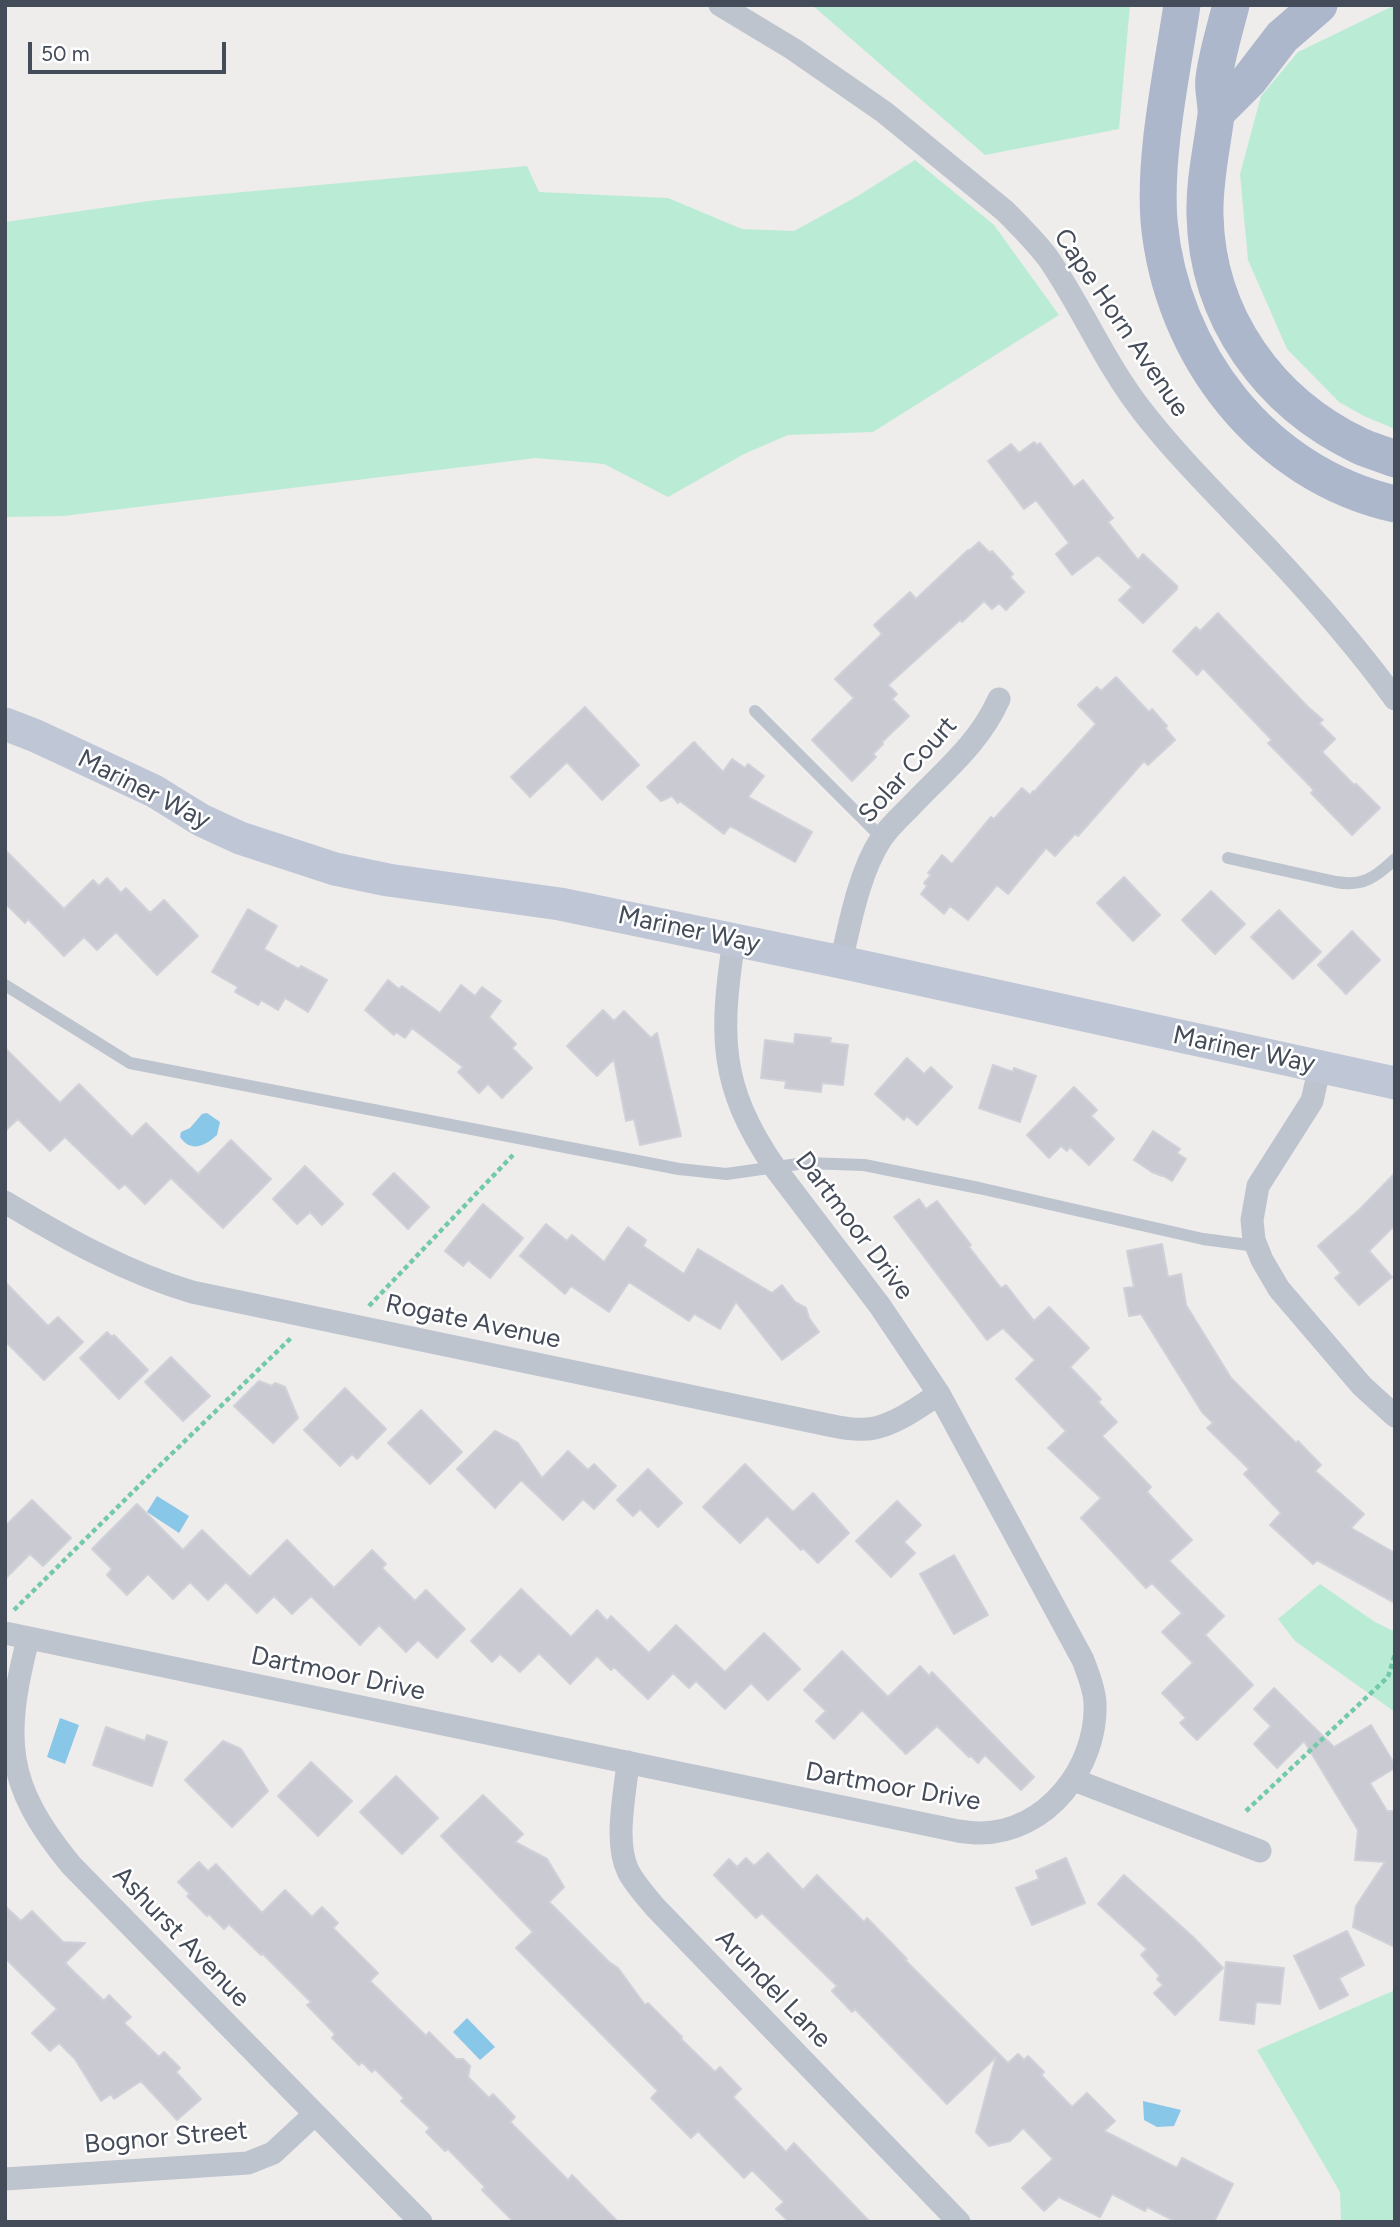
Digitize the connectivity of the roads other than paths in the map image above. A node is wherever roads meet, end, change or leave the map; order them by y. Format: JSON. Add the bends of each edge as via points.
{"nodes":[{"id":1,"x":720,"y":5,"type":"edge"},
{"id":2,"x":1182,"y":5,"type":"edge"},
{"id":3,"x":1231,"y":5,"type":"edge"},
{"id":4,"x":1319,"y":5,"type":"edge"},
{"id":5,"x":1216,"y":112,"type":"junction"},
{"id":6,"x":1395,"y":458,"type":"edge"},
{"id":7,"x":1395,"y":503,"type":"edge"},
{"id":8,"x":999,"y":699,"type":"dead end"},
{"id":9,"x":1395,"y":699,"type":"edge"},
{"id":10,"x":755,"y":711,"type":"dead end"},
{"id":11,"x":5,"y":724,"type":"edge"},
{"id":12,"x":882,"y":838,"type":"junction"},
{"id":13,"x":1228,"y":858,"type":"dead end"},
{"id":14,"x":1395,"y":859,"type":"edge"},
{"id":15,"x":734,"y":940,"type":"junction"},
{"id":16,"x":841,"y":962,"type":"junction"},
{"id":17,"x":5,"y":985,"type":"edge"},
{"id":18,"x":1320,"y":1066,"type":"junction"},
{"id":19,"x":1395,"y":1083,"type":"edge"},
{"id":20,"x":775,"y":1168,"type":"junction"},
{"id":21,"x":5,"y":1202,"type":"edge"},
{"id":22,"x":1256,"y":1246,"type":"junction"},
{"id":23,"x":939,"y":1394,"type":"junction"},
{"id":24,"x":1395,"y":1416,"type":"edge"},
{"id":25,"x":16,"y":1636,"type":"edge"},
{"id":26,"x":628,"y":1762,"type":"junction"},
{"id":27,"x":1074,"y":1780,"type":"junction"},
{"id":28,"x":1260,"y":1851,"type":"dead end"},
{"id":29,"x":315,"y":2114,"type":"junction"},
{"id":30,"x":5,"y":2179,"type":"edge"},
{"id":31,"x":421,"y":2222,"type":"edge"},
{"id":32,"x":959,"y":2222,"type":"edge"}],
"edges":[{"from":1,"to":9,"type":"street","name":"Cape Horn Avenue","via":[[884,112],[1023,229],[1047,257],[1142,410],[1312,596]]},
{"from":2,"to":7,"type":"main road","via":[[1161,151],[1159,208],[1167,273],[1183,320],[1206,366],[1263,435],[1325,477]]},
{"from":3,"to":5,"type":"main road","via":[[1213,81]]},
{"from":4,"to":5,"type":"main road","via":[[1282,37],[1249,80]]},
{"from":5,"to":6,"type":"main road","via":[[1205,225],[1217,287],[1231,323],[1261,370],[1299,408],[1361,446]]},
{"from":8,"to":12,"type":"street","name":"Solar Court","via":[[973,743]]},
{"from":10,"to":12,"type":"lane"},
{"from":11,"to":15,"type":"main road","name":"Mariner Way","via":[[154,791],[201,820],[291,856],[379,878],[520,897]]},
{"from":12,"to":16,"type":"street","name":"Solar Court","via":[[868,867]]},
{"from":13,"to":14,"type":"lane","via":[[1353,884],[1369,881]]},
{"from":15,"to":16,"type":"main road","name":"Mariner Way"},
{"from":15,"to":20,"type":"street","name":"Dartmoor Drive","via":[[725,1010],[728,1066],[746,1119]]},
{"from":16,"to":18,"type":"main road","name":"Mariner Way"},
{"from":17,"to":20,"type":"lane","via":[[131,1063],[679,1170],[726,1174]]},
{"from":18,"to":19,"type":"main road","name":"Mariner Way"},
{"from":18,"to":22,"type":"street","via":[[1312,1101],[1258,1186],[1252,1220]]},
{"from":20,"to":22,"type":"lane","via":[[834,1162],[877,1167],[1203,1239]]},
{"from":20,"to":23,"type":"street","name":"Dartmoor Drive","via":[[880,1306]]},
{"from":21,"to":23,"type":"street","name":"Rogate Avenue","via":[[110,1261],[192,1292],[814,1422],[874,1428]]},
{"from":22,"to":24,"type":"street","via":[[1279,1289]]},
{"from":23,"to":27,"type":"street","name":"Dartmoor Drive","via":[[1091,1682],[1095,1699],[1091,1737]]},
{"from":25,"to":26,"type":"street","name":"Dartmoor Drive"},
{"from":25,"to":29,"type":"street","name":"Ashurst Avenue","via":[[13,1750],[22,1787],[37,1819],[71,1865]]},
{"from":26,"to":27,"type":"street","name":"Dartmoor Drive","via":[[979,1833],[999,1831],[1030,1818],[1063,1795]]},
{"from":26,"to":32,"type":"street","name":"Arundel Lane","via":[[622,1852],[640,1888]]},
{"from":27,"to":28,"type":"street"},
{"from":29,"to":30,"type":"street","name":"Bognor Street","via":[[273,2153],[248,2163]]},
{"from":29,"to":31,"type":"street","name":"Ashurst Avenue"}]}
